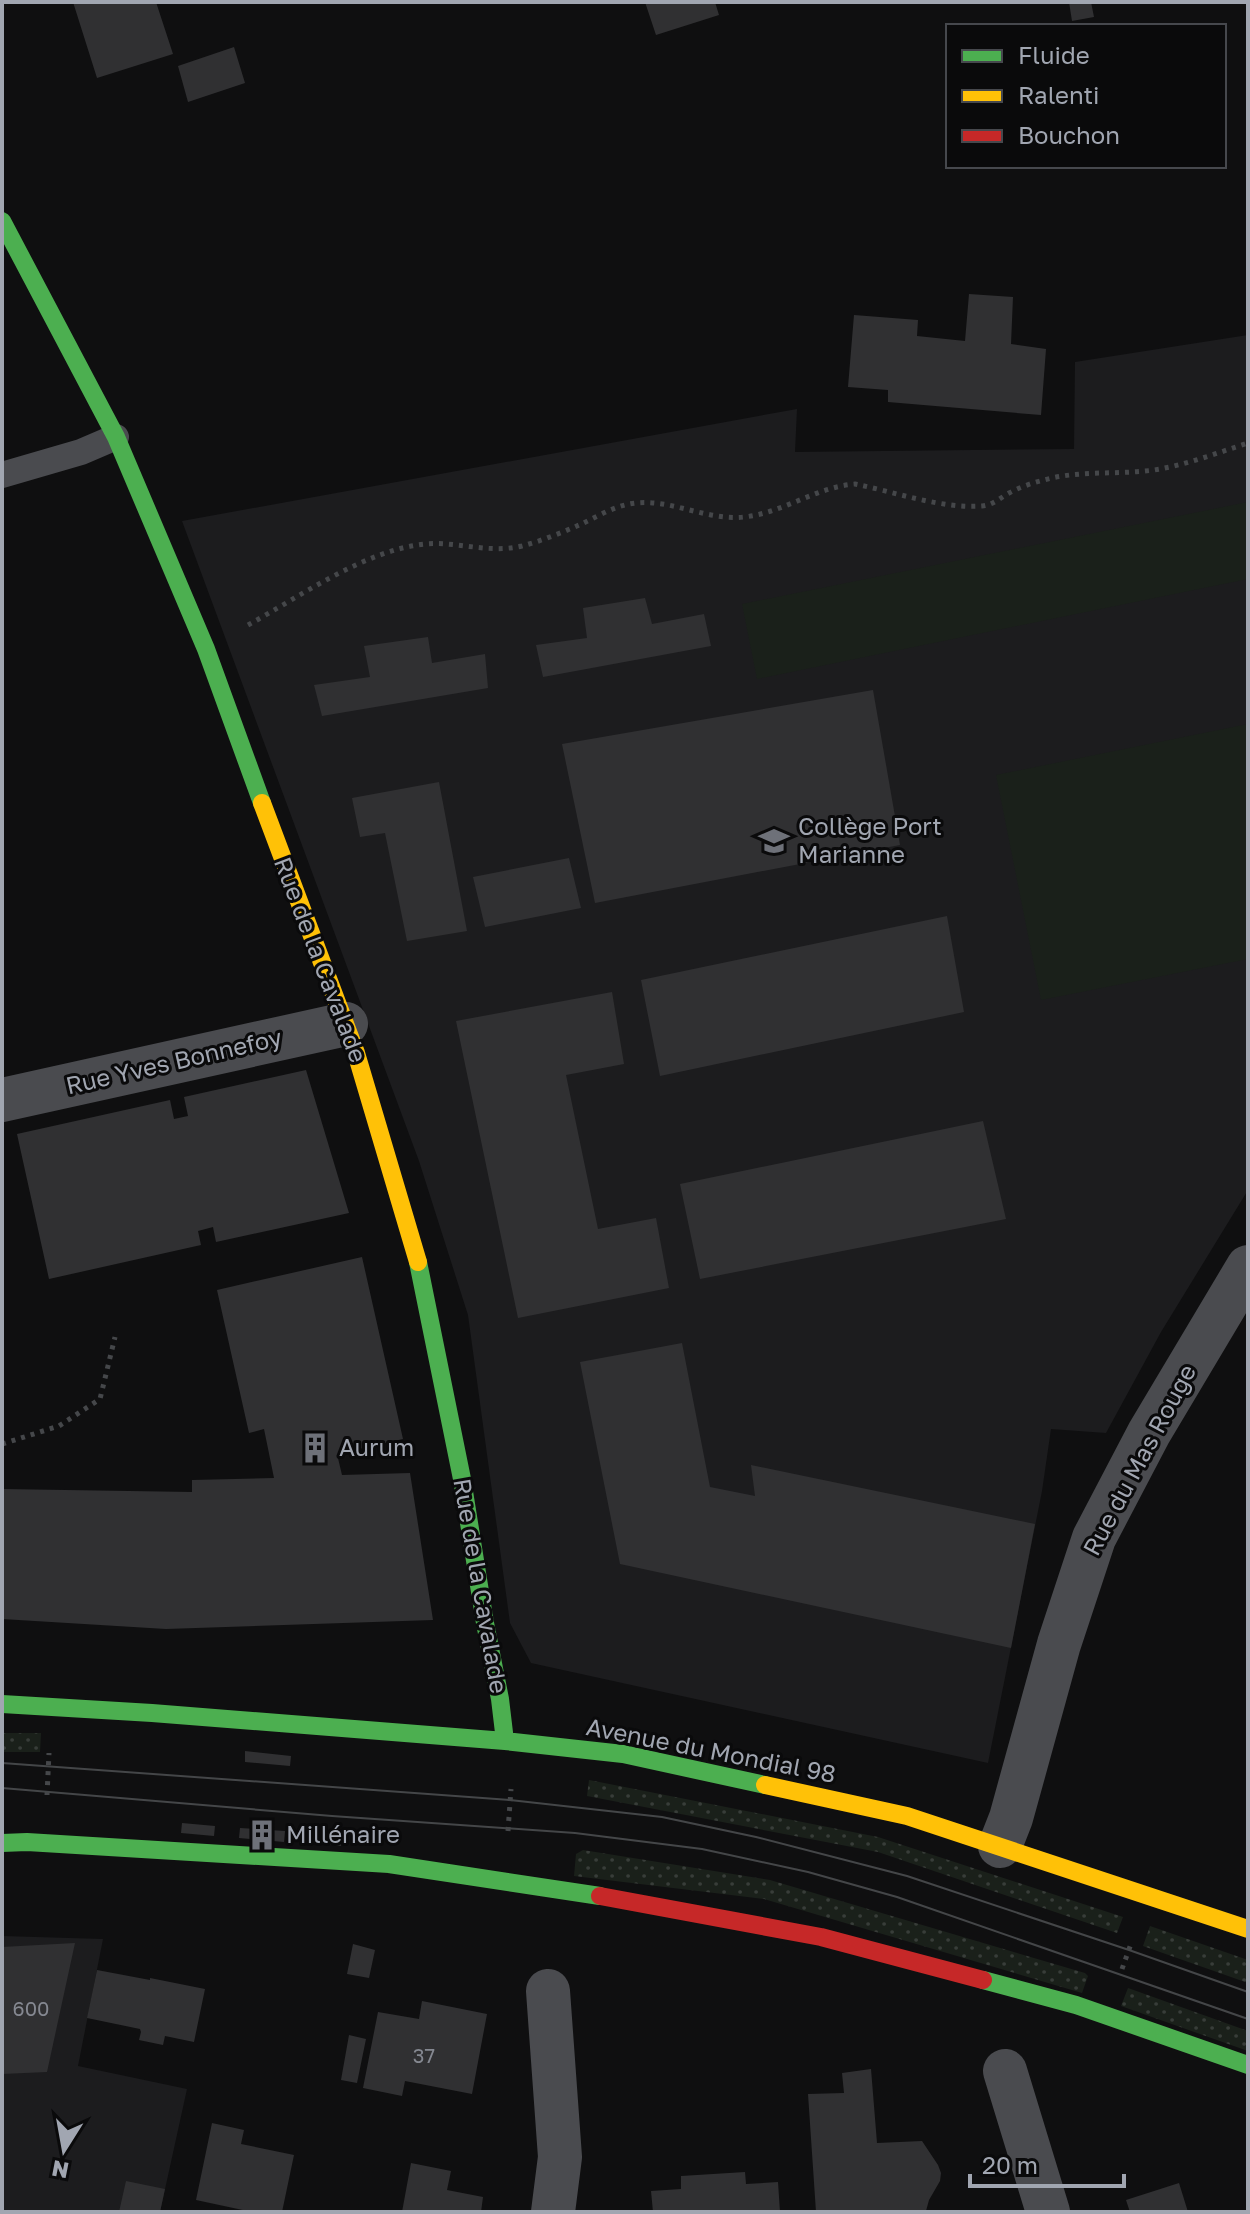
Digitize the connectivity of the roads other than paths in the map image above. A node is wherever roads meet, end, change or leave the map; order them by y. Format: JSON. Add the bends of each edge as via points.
{"nodes":[{"id":1,"x":2,"y":221,"type":"edge"},
{"id":2,"x":116,"y":437,"type":"junction"},
{"id":3,"x":2,"y":475,"type":"edge"},
{"id":4,"x":346,"y":1024,"type":"junction"},
{"id":5,"x":2,"y":1100,"type":"edge"},
{"id":6,"x":1248,"y":1267,"type":"edge"},
{"id":7,"x":2,"y":1704,"type":"edge"},
{"id":8,"x":505,"y":1741,"type":"junction"},
{"id":9,"x":2,"y":1843,"type":"edge"},
{"id":10,"x":1000,"y":1846,"type":"junction"},
{"id":11,"x":1248,"y":1929,"type":"edge"},
{"id":12,"x":548,"y":1991,"type":"dead end"},
{"id":13,"x":1248,"y":2065,"type":"edge"},
{"id":14,"x":1005,"y":2071,"type":"dead end"},
{"id":15,"x":553,"y":2212,"type":"edge"},
{"id":16,"x":1048,"y":2212,"type":"edge"}],
"edges":[{"from":1,"to":2,"type":"main road","name":"Rue de la Cavalade"},
{"from":2,"to":3,"type":"lane"},
{"from":2,"to":4,"type":"main road","name":"Rue de la Cavalade","via":[[206,649]]},
{"from":4,"to":5,"type":"street","name":"Rue Yves Bonnefoy"},
{"from":4,"to":8,"type":"main road","name":"Rue de la Cavalade","via":[[419,1264],[462,1479]]},
{"from":6,"to":10,"type":"street","name":"Rue du Mas Rouge","via":[[1149,1433],[1094,1538]]},
{"from":7,"to":8,"type":"main road","name":"Avenue du Mondial 98"},
{"from":8,"to":10,"type":"main road","name":"Avenue du Mondial 98","via":[[623,1754],[907,1816]]},
{"from":9,"to":13,"type":"main road","via":[[389,1864],[556,1888],[821,1937],[1108,2015]]},
{"from":10,"to":11,"type":"main road","name":"Avenue du Mondial 98"},
{"from":12,"to":15,"type":"street","via":[[560,2157]]},
{"from":14,"to":16,"type":"street"}]}
